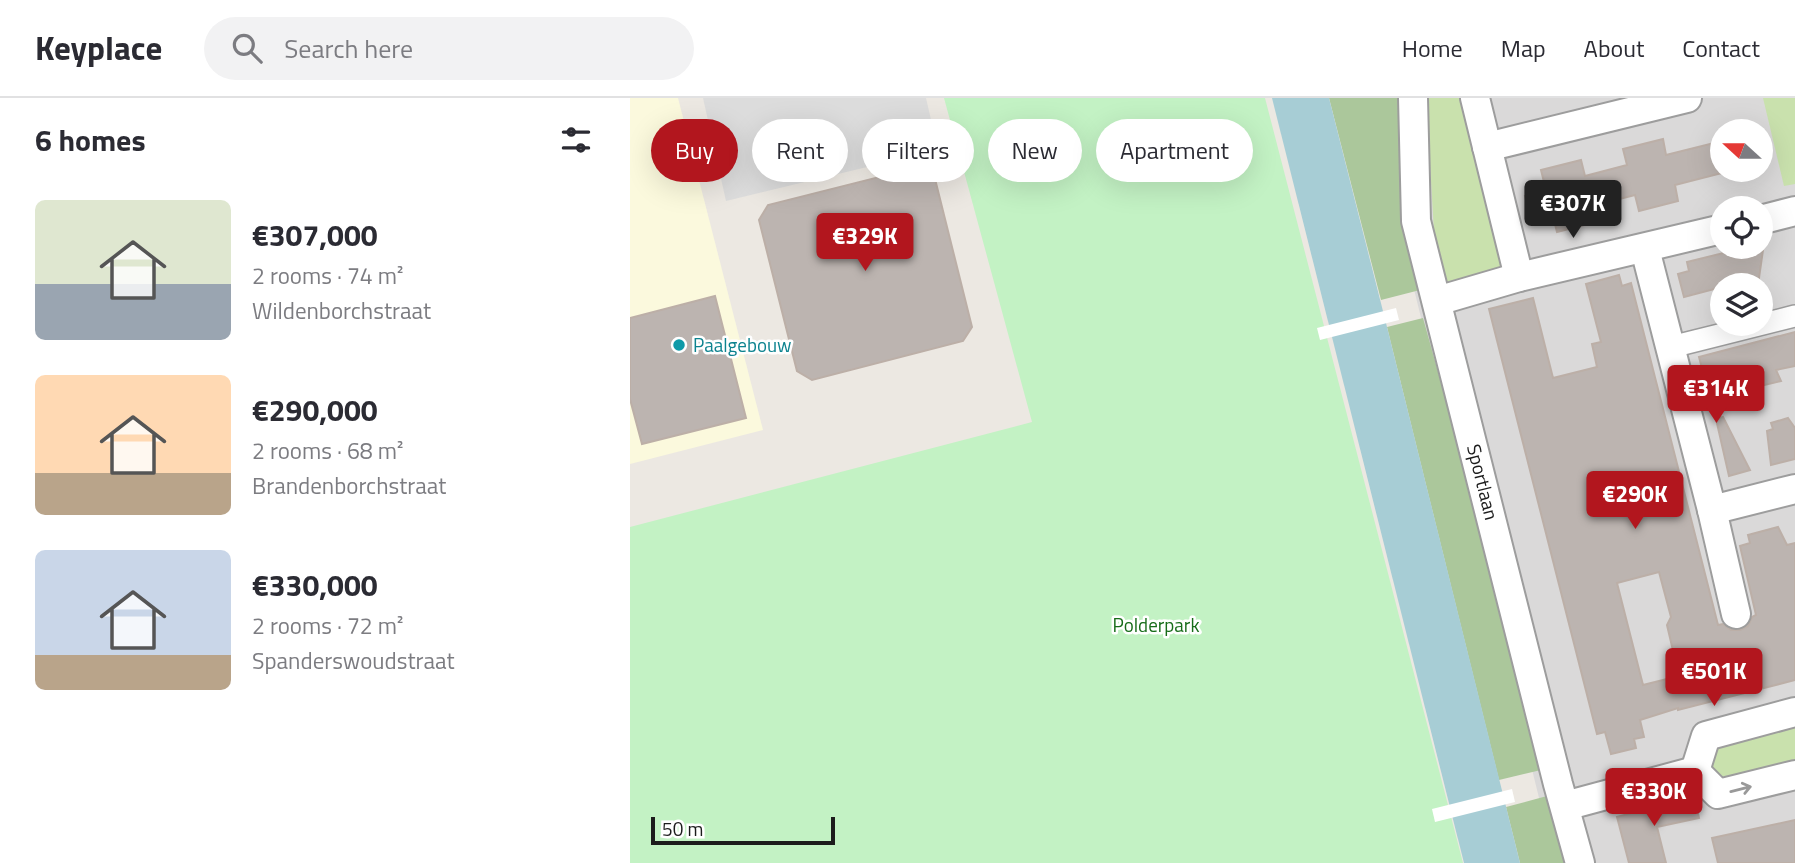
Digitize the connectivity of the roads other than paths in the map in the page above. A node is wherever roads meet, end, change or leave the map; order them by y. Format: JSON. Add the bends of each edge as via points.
{"nodes":[{"id":1,"x":1413,"y":98,"type":"edge"},
{"id":2,"x":1475,"y":98,"type":"edge"},
{"id":3,"x":1687,"y":98,"type":"edge"},
{"id":4,"x":1487,"y":147,"type":"junction"},
{"id":5,"x":1795,"y":211,"type":"edge"},
{"id":6,"x":1773,"y":217,"type":"edge"},
{"id":7,"x":1710,"y":232,"type":"edge"},
{"id":8,"x":1645,"y":248,"type":"junction"},
{"id":9,"x":1519,"y":277,"type":"junction"},
{"id":10,"x":1437,"y":301,"type":"junction"},
{"id":11,"x":1795,"y":316,"type":"edge"},
{"id":12,"x":1671,"y":348,"type":"junction"},
{"id":13,"x":1795,"y":489,"type":"edge"},
{"id":14,"x":1712,"y":510,"type":"junction"},
{"id":15,"x":1736,"y":614,"type":"dead end"},
{"id":16,"x":1795,"y":712,"type":"edge"},
{"id":17,"x":1695,"y":771,"type":"junction"},
{"id":18,"x":1795,"y":775,"type":"edge"},
{"id":19,"x":1564,"y":806,"type":"junction"},
{"id":20,"x":1580,"y":863,"type":"edge"}],
"edges":[{"from":1,"to":10,"type":"street","name":"Sportlaan","via":[[1416,221]]},
{"from":2,"to":4,"type":"street"},
{"from":3,"to":4,"type":"street"},
{"from":4,"to":9,"type":"street"},
{"from":5,"to":6,"type":"street"},
{"from":7,"to":8,"type":"street"},
{"from":8,"to":9,"type":"street"},
{"from":8,"to":12,"type":"street"},
{"from":9,"to":10,"type":"street"},
{"from":10,"to":19,"type":"street","name":"Sportlaan"},
{"from":11,"to":12,"type":"street"},
{"from":12,"to":14,"type":"street"},
{"from":13,"to":14,"type":"street"},
{"from":14,"to":15,"type":"street"},
{"from":16,"to":17,"type":"street","via":[[1706,736]]},
{"from":17,"to":18,"type":"street","one_way":true,"via":[[1718,794]]},
{"from":17,"to":19,"type":"street"},
{"from":19,"to":20,"type":"street","name":"Sportlaan"}]}
